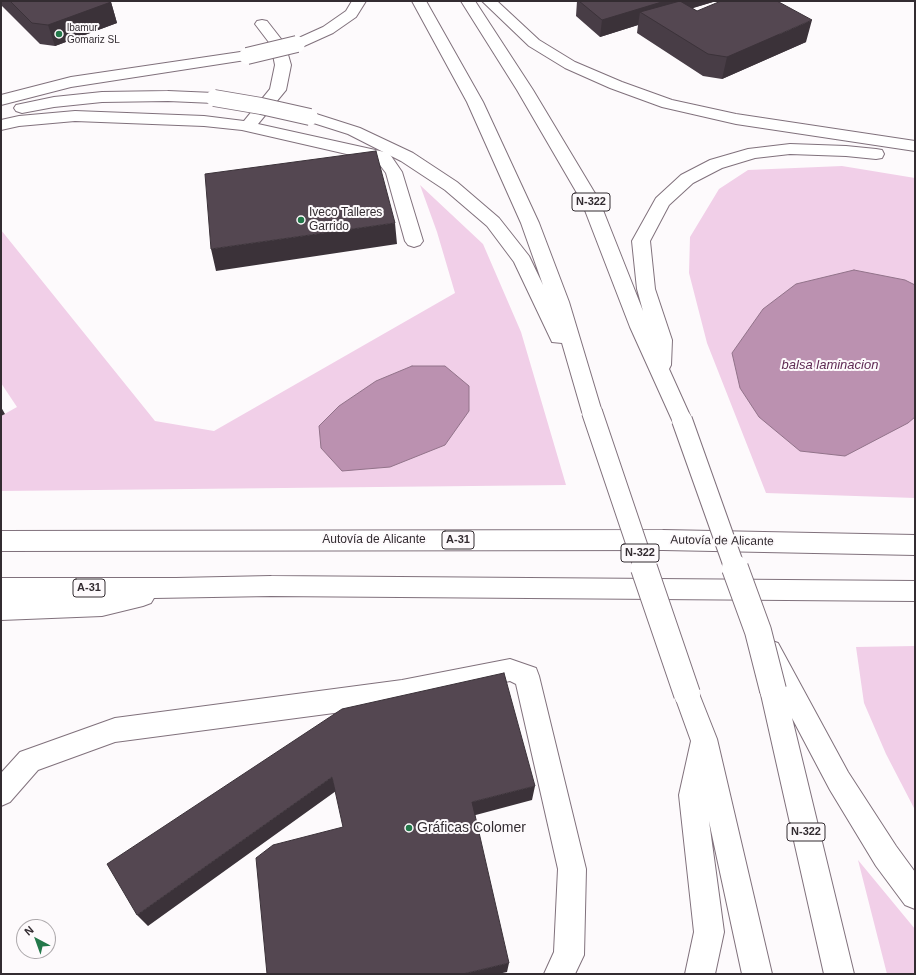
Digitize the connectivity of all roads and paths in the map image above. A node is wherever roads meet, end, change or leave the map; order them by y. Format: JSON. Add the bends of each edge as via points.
{"nodes":[{"id":1,"x":359,"y":1,"type":"edge"},
{"id":2,"x":419,"y":1,"type":"edge"},
{"id":3,"x":468,"y":1,"type":"edge"},
{"id":4,"x":488,"y":1,"type":"edge"},
{"id":5,"x":262,"y":24,"type":"dead end"},
{"id":6,"x":1,"y":100,"type":"edge"},
{"id":7,"x":1,"y":111,"type":"edge"},
{"id":8,"x":1,"y":125,"type":"edge"},
{"id":9,"x":247,"y":126,"type":"junction"},
{"id":10,"x":915,"y":146,"type":"edge"},
{"id":11,"x":915,"y":161,"type":"edge"},
{"id":12,"x":414,"y":241,"type":"dead end"},
{"id":13,"x":660,"y":372,"type":"junction"},
{"id":14,"x":585,"y":385,"type":"junction"},
{"id":15,"x":1,"y":541,"type":"edge"},
{"id":16,"x":915,"y":545,"type":"edge"},
{"id":17,"x":1,"y":588,"type":"edge"},
{"id":18,"x":176,"y":588,"type":"junction"},
{"id":19,"x":915,"y":590,"type":"edge"},
{"id":20,"x":1,"y":610,"type":"edge"},
{"id":21,"x":758,"y":631,"type":"junction"},
{"id":22,"x":704,"y":739,"type":"junction"},
{"id":23,"x":1,"y":793,"type":"edge"},
{"id":24,"x":915,"y":895,"type":"edge"},
{"id":25,"x":559,"y":974,"type":"edge"},
{"id":26,"x":700,"y":974,"type":"edge"},
{"id":27,"x":757,"y":974,"type":"edge"},
{"id":28,"x":839,"y":974,"type":"edge"}],
"edges":[{"from":1,"to":6,"type":"main road","bridge":true,"via":[[351,14],[328,30],[297,44],[248,56],[71,82]]},
{"from":2,"to":14,"type":"main road","number":"N-322","via":[[475,102],[530,223],[559,302]]},
{"from":3,"to":13,"type":"main road","number":"N-322","via":[[525,90],[590,200]]},
{"from":4,"to":10,"type":"main road","via":[[534,43],[570,65],[661,101],[736,119]]},
{"from":5,"to":9,"type":"main road","via":[[278,44],[283,65],[278,90]]},
{"from":7,"to":14,"type":"main road","bridge":true,"via":[[102,97],[214,98],[310,117],[354,131],[407,157],[451,186],[493,222],[522,260]]},
{"from":8,"to":9,"type":"main road","via":[[19,121],[91,116],[204,121]]},
{"from":9,"to":12,"type":"main road","via":[[383,157],[394,172]]},
{"from":11,"to":13,"type":"main road","via":[[846,151],[790,150],[754,153],[716,164],[687,179],[662,202],[641,241],[646,289],[662,340]]},
{"from":13,"to":21,"type":"main road","number":"N-322","bridge":true,"via":[[682,420]]},
{"from":14,"to":22,"type":"main road","number":"N-322","bridge":true},
{"from":15,"to":16,"type":"main road","name":"Autovía de Alicante","number":"A-31","via":[[663,540]]},
{"from":17,"to":18,"type":"main road","number":"A-31"},
{"from":18,"to":19,"type":"main road","number":"A-31","via":[[271,586]]},
{"from":18,"to":20,"type":"main road","via":[[102,606]]},
{"from":21,"to":24,"type":"main road","via":[[839,781],[886,856]]},
{"from":21,"to":28,"type":"main road","number":"N-322","bridge":true},
{"from":22,"to":26,"type":"main road","via":[[692,795],[709,932]]},
{"from":22,"to":27,"type":"main road","number":"N-322"},
{"from":23,"to":25,"type":"main road","via":[[29,762],[115,730],[402,692],[510,670],[527,676],[572,869],[569,955]]}]}
